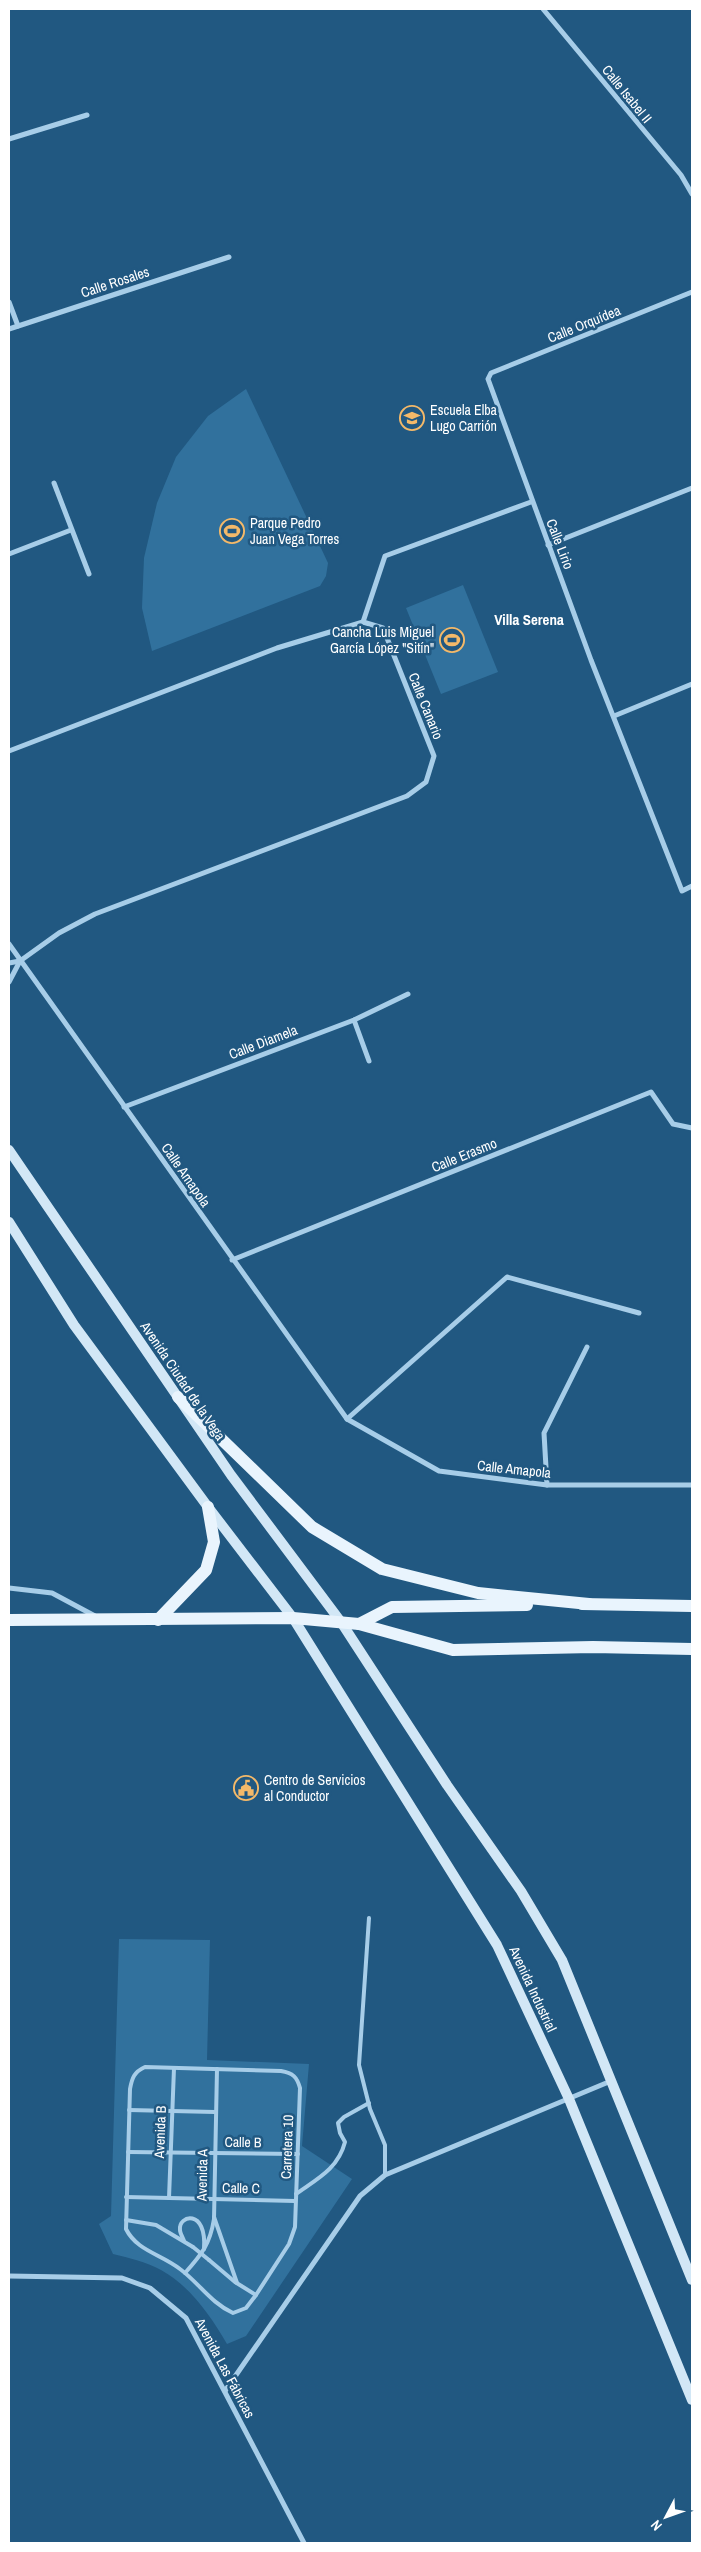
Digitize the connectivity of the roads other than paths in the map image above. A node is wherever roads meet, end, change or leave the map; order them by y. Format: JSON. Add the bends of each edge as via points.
{"nodes":[{"id":1,"x":543,"y":9,"type":"edge"},
{"id":2,"x":87,"y":115,"type":"dead end"},
{"id":3,"x":9,"y":139,"type":"edge"},
{"id":4,"x":692,"y":194,"type":"edge"},
{"id":5,"x":229,"y":257,"type":"dead end"},
{"id":6,"x":692,"y":292,"type":"edge"},
{"id":7,"x":9,"y":302,"type":"edge"},
{"id":8,"x":18,"y":326,"type":"junction"},
{"id":9,"x":9,"y":329,"type":"edge"},
{"id":10,"x":488,"y":379,"type":"joint"},
{"id":11,"x":54,"y":483,"type":"dead end"},
{"id":12,"x":692,"y":488,"type":"edge"},
{"id":13,"x":532,"y":502,"type":"junction"},
{"id":14,"x":71,"y":530,"type":"junction"},
{"id":15,"x":548,"y":545,"type":"junction"},
{"id":16,"x":9,"y":554,"type":"edge"},
{"id":17,"x":89,"y":574,"type":"dead end"},
{"id":18,"x":363,"y":622,"type":"junction"},
{"id":19,"x":692,"y":684,"type":"edge"},
{"id":20,"x":614,"y":716,"type":"junction"},
{"id":21,"x":9,"y":751,"type":"edge"},
{"id":22,"x":692,"y":886,"type":"edge"},
{"id":23,"x":9,"y":944,"type":"edge"},
{"id":24,"x":20,"y":961,"type":"junction"},
{"id":25,"x":9,"y":963,"type":"edge"},
{"id":26,"x":9,"y":982,"type":"edge"},
{"id":27,"x":408,"y":994,"type":"dead end"},
{"id":28,"x":354,"y":1020,"type":"junction"},
{"id":29,"x":369,"y":1061,"type":"dead end"},
{"id":30,"x":124,"y":1107,"type":"junction"},
{"id":31,"x":692,"y":1128,"type":"edge"},
{"id":32,"x":9,"y":1150,"type":"edge"},
{"id":33,"x":9,"y":1222,"type":"edge"},
{"id":34,"x":232,"y":1260,"type":"junction"},
{"id":35,"x":639,"y":1314,"type":"dead end"},
{"id":36,"x":587,"y":1347,"type":"dead end"},
{"id":37,"x":178,"y":1397,"type":"junction"},
{"id":38,"x":347,"y":1419,"type":"junction"},
{"id":39,"x":547,"y":1485,"type":"junction"},
{"id":40,"x":692,"y":1485,"type":"edge"},
{"id":41,"x":208,"y":1507,"type":"junction"},
{"id":42,"x":9,"y":1588,"type":"edge"},
{"id":43,"x":589,"y":1604,"type":"junction"},
{"id":44,"x":692,"y":1606,"type":"edge"},
{"id":45,"x":99,"y":1618,"type":"junction"},
{"id":46,"x":293,"y":1618,"type":"junction"},
{"id":47,"x":9,"y":1620,"type":"edge"},
{"id":48,"x":158,"y":1620,"type":"junction"},
{"id":49,"x":342,"y":1622,"type":"junction"},
{"id":50,"x":359,"y":1624,"type":"junction"},
{"id":51,"x":692,"y":1649,"type":"edge"},
{"id":52,"x":369,"y":1918,"type":"dead end"},
{"id":53,"x":174,"y":2068,"type":"junction"},
{"id":54,"x":217,"y":2070,"type":"junction"},
{"id":55,"x":611,"y":2081,"type":"junction"},
{"id":56,"x":569,"y":2099,"type":"junction"},
{"id":57,"x":369,"y":2103,"type":"junction"},
{"id":58,"x":129,"y":2110,"type":"junction"},
{"id":59,"x":172,"y":2111,"type":"junction"},
{"id":60,"x":215,"y":2112,"type":"junction"},
{"id":61,"x":128,"y":2152,"type":"junction"},
{"id":62,"x":170,"y":2152,"type":"junction"},
{"id":63,"x":214,"y":2153,"type":"junction"},
{"id":64,"x":298,"y":2154,"type":"junction"},
{"id":65,"x":385,"y":2175,"type":"junction"},
{"id":66,"x":296,"y":2194,"type":"junction"},
{"id":67,"x":126,"y":2197,"type":"junction"},
{"id":68,"x":169,"y":2198,"type":"junction"},
{"id":69,"x":212,"y":2199,"type":"junction"},
{"id":70,"x":296,"y":2201,"type":"junction"},
{"id":71,"x":213,"y":2215,"type":"junction"},
{"id":72,"x":126,"y":2220,"type":"junction"},
{"id":73,"x":184,"y":2241,"type":"junction"},
{"id":74,"x":204,"y":2250,"type":"junction"},
{"id":75,"x":186,"y":2273,"type":"junction"},
{"id":76,"x":9,"y":2276,"type":"edge"},
{"id":77,"x":692,"y":2280,"type":"edge"},
{"id":78,"x":238,"y":2283,"type":"junction"},
{"id":79,"x":256,"y":2295,"type":"junction"},
{"id":80,"x":225,"y":2391,"type":"junction"},
{"id":81,"x":692,"y":2400,"type":"edge"},
{"id":82,"x":304,"y":2543,"type":"edge"}],
"edges":[{"from":1,"to":4,"type":"street","name":"Calle Isabel II","via":[[681,175]]},
{"from":2,"to":3,"type":"street"},
{"from":5,"to":8,"type":"street","name":"Calle Rosales"},
{"from":6,"to":10,"type":"street","name":"Calle Orquídea","via":[[491,373]]},
{"from":7,"to":8,"type":"street"},
{"from":8,"to":9,"type":"street","name":"Calle Rosales"},
{"from":10,"to":13,"type":"street","name":"Calle Lirio"},
{"from":11,"to":14,"type":"street"},
{"from":12,"to":15,"type":"street"},
{"from":13,"to":15,"type":"street","name":"Calle Lirio"},
{"from":13,"to":18,"type":"street","via":[[385,556]]},
{"from":14,"to":16,"type":"street"},
{"from":14,"to":17,"type":"street"},
{"from":15,"to":20,"type":"street","name":"Calle Lirio"},
{"from":18,"to":21,"type":"street","via":[[278,648]]},
{"from":18,"to":24,"type":"street","name":"Calle Canario","via":[[383,628],[434,756],[426,782],[407,796],[95,914]]},
{"from":19,"to":20,"type":"street"},
{"from":20,"to":22,"type":"street","name":"Calle Lirio","via":[[682,891]]},
{"from":23,"to":24,"type":"street","name":"Calle Amapola"},
{"from":24,"to":25,"type":"street"},
{"from":24,"to":26,"type":"street","name":"Calle Canario"},
{"from":24,"to":30,"type":"street","name":"Calle Amapola"},
{"from":27,"to":28,"type":"street","name":"Calle Diamela"},
{"from":28,"to":29,"type":"street"},
{"from":28,"to":30,"type":"street","name":"Calle Diamela"},
{"from":30,"to":34,"type":"street","name":"Calle Amapola"},
{"from":31,"to":34,"type":"street","name":"Calle Erasmo","via":[[673,1124],[651,1092]]},
{"from":32,"to":37,"type":"street","name":"Avenida Ciudad de la Vega"},
{"from":33,"to":41,"type":"street","via":[[74,1325]]},
{"from":34,"to":38,"type":"street","name":"Calle Amapola"},
{"from":35,"to":38,"type":"street","via":[[507,1277]]},
{"from":36,"to":39,"type":"street","via":[[544,1433]]},
{"from":37,"to":43,"type":"main road","via":[[312,1527],[382,1569],[478,1593]]},
{"from":37,"to":49,"type":"street","name":"Avenida Ciudad de la Vega","via":[[231,1475]]},
{"from":38,"to":39,"type":"street","name":"Calle Amapola","via":[[439,1472]]},
{"from":39,"to":40,"type":"street","name":"Calle Amapola"},
{"from":41,"to":46,"type":"street"},
{"from":41,"to":48,"type":"main road","via":[[214,1542],[206,1570]]},
{"from":42,"to":45,"type":"street","via":[[52,1593]]},
{"from":43,"to":44,"type":"main road"},
{"from":43,"to":50,"type":"main road","via":[[392,1607]]},
{"from":45,"to":47,"type":"main road"},
{"from":45,"to":48,"type":"main road"},
{"from":46,"to":48,"type":"main road"},
{"from":46,"to":49,"type":"main road"},
{"from":46,"to":56,"type":"street","name":"Avenida Industrial","via":[[497,1945]]},
{"from":49,"to":50,"type":"main road"},
{"from":49,"to":55,"type":"street","via":[[447,1786],[522,1891],[562,1960]]},
{"from":50,"to":51,"type":"main road","via":[[453,1650]]},
{"from":52,"to":57,"type":"lane","via":[[359,2065]]},
{"from":53,"to":54,"type":"lane","name":"Carretera 10"},
{"from":53,"to":58,"type":"lane","name":"Carretera 10","via":[[138,2070],[132,2077]]},
{"from":53,"to":59,"type":"lane","name":"Avenida B"},
{"from":54,"to":60,"type":"lane","name":"Avenida A"},
{"from":54,"to":64,"type":"lane","name":"Carretera 10","via":[[282,2071],[297,2079],[300,2088]]},
{"from":55,"to":56,"type":"street"},
{"from":55,"to":77,"type":"street"},
{"from":56,"to":65,"type":"street"},
{"from":56,"to":81,"type":"street","name":"Avenida Industrial"},
{"from":57,"to":65,"type":"lane","via":[[385,2144]]},
{"from":57,"to":66,"type":"lane","via":[[338,2123],[344,2142],[334,2167]]},
{"from":58,"to":59,"type":"lane"},
{"from":58,"to":61,"type":"lane","name":"Carretera 10"},
{"from":59,"to":60,"type":"lane"},
{"from":59,"to":62,"type":"lane","name":"Avenida B"},
{"from":60,"to":63,"type":"lane","name":"Avenida A"},
{"from":61,"to":62,"type":"lane","name":"Calle B"},
{"from":61,"to":67,"type":"lane","name":"Carretera 10"},
{"from":62,"to":63,"type":"lane","name":"Calle B"},
{"from":62,"to":68,"type":"lane","name":"Avenida B"},
{"from":63,"to":64,"type":"lane","name":"Calle B"},
{"from":63,"to":69,"type":"lane","name":"Avenida A"},
{"from":64,"to":66,"type":"lane","name":"Carretera 10"},
{"from":65,"to":80,"type":"street","via":[[360,2196]]},
{"from":66,"to":70,"type":"lane","name":"Carretera 10"},
{"from":67,"to":68,"type":"lane","name":"Calle C"},
{"from":67,"to":72,"type":"lane","name":"Carretera 10"},
{"from":68,"to":69,"type":"lane","name":"Calle C"},
{"from":69,"to":70,"type":"lane","name":"Calle C"},
{"from":69,"to":71,"type":"lane","name":"Avenida A"},
{"from":70,"to":79,"type":"lane","name":"Carretera 10","via":[[296,2227],[289,2244]]},
{"from":71,"to":74,"type":"lane","name":"Avenida A","via":[[211,2238]]},
{"from":71,"to":78,"type":"lane"},
{"from":72,"to":73,"type":"lane","via":[[156,2225]]},
{"from":72,"to":75,"type":"lane","name":"Carretera 10","via":[[126,2228],[138,2246]]},
{"from":73,"to":74,"type":"lane","via":[[180,2225],[189,2218],[195,2218],[203,2230]]},
{"from":73,"to":78,"type":"lane","bridge":true},
{"from":74,"to":75,"type":"lane","name":"Avenida A"},
{"from":75,"to":79,"type":"lane","name":"Carretera 10","via":[[220,2307],[233,2313],[246,2308]]},
{"from":76,"to":80,"type":"street","name":"Avenida Las Fábricas","via":[[122,2278],[150,2288],[186,2318]]},
{"from":78,"to":79,"type":"lane"},
{"from":80,"to":82,"type":"street","name":"Avenida Las Fábricas"}]}
